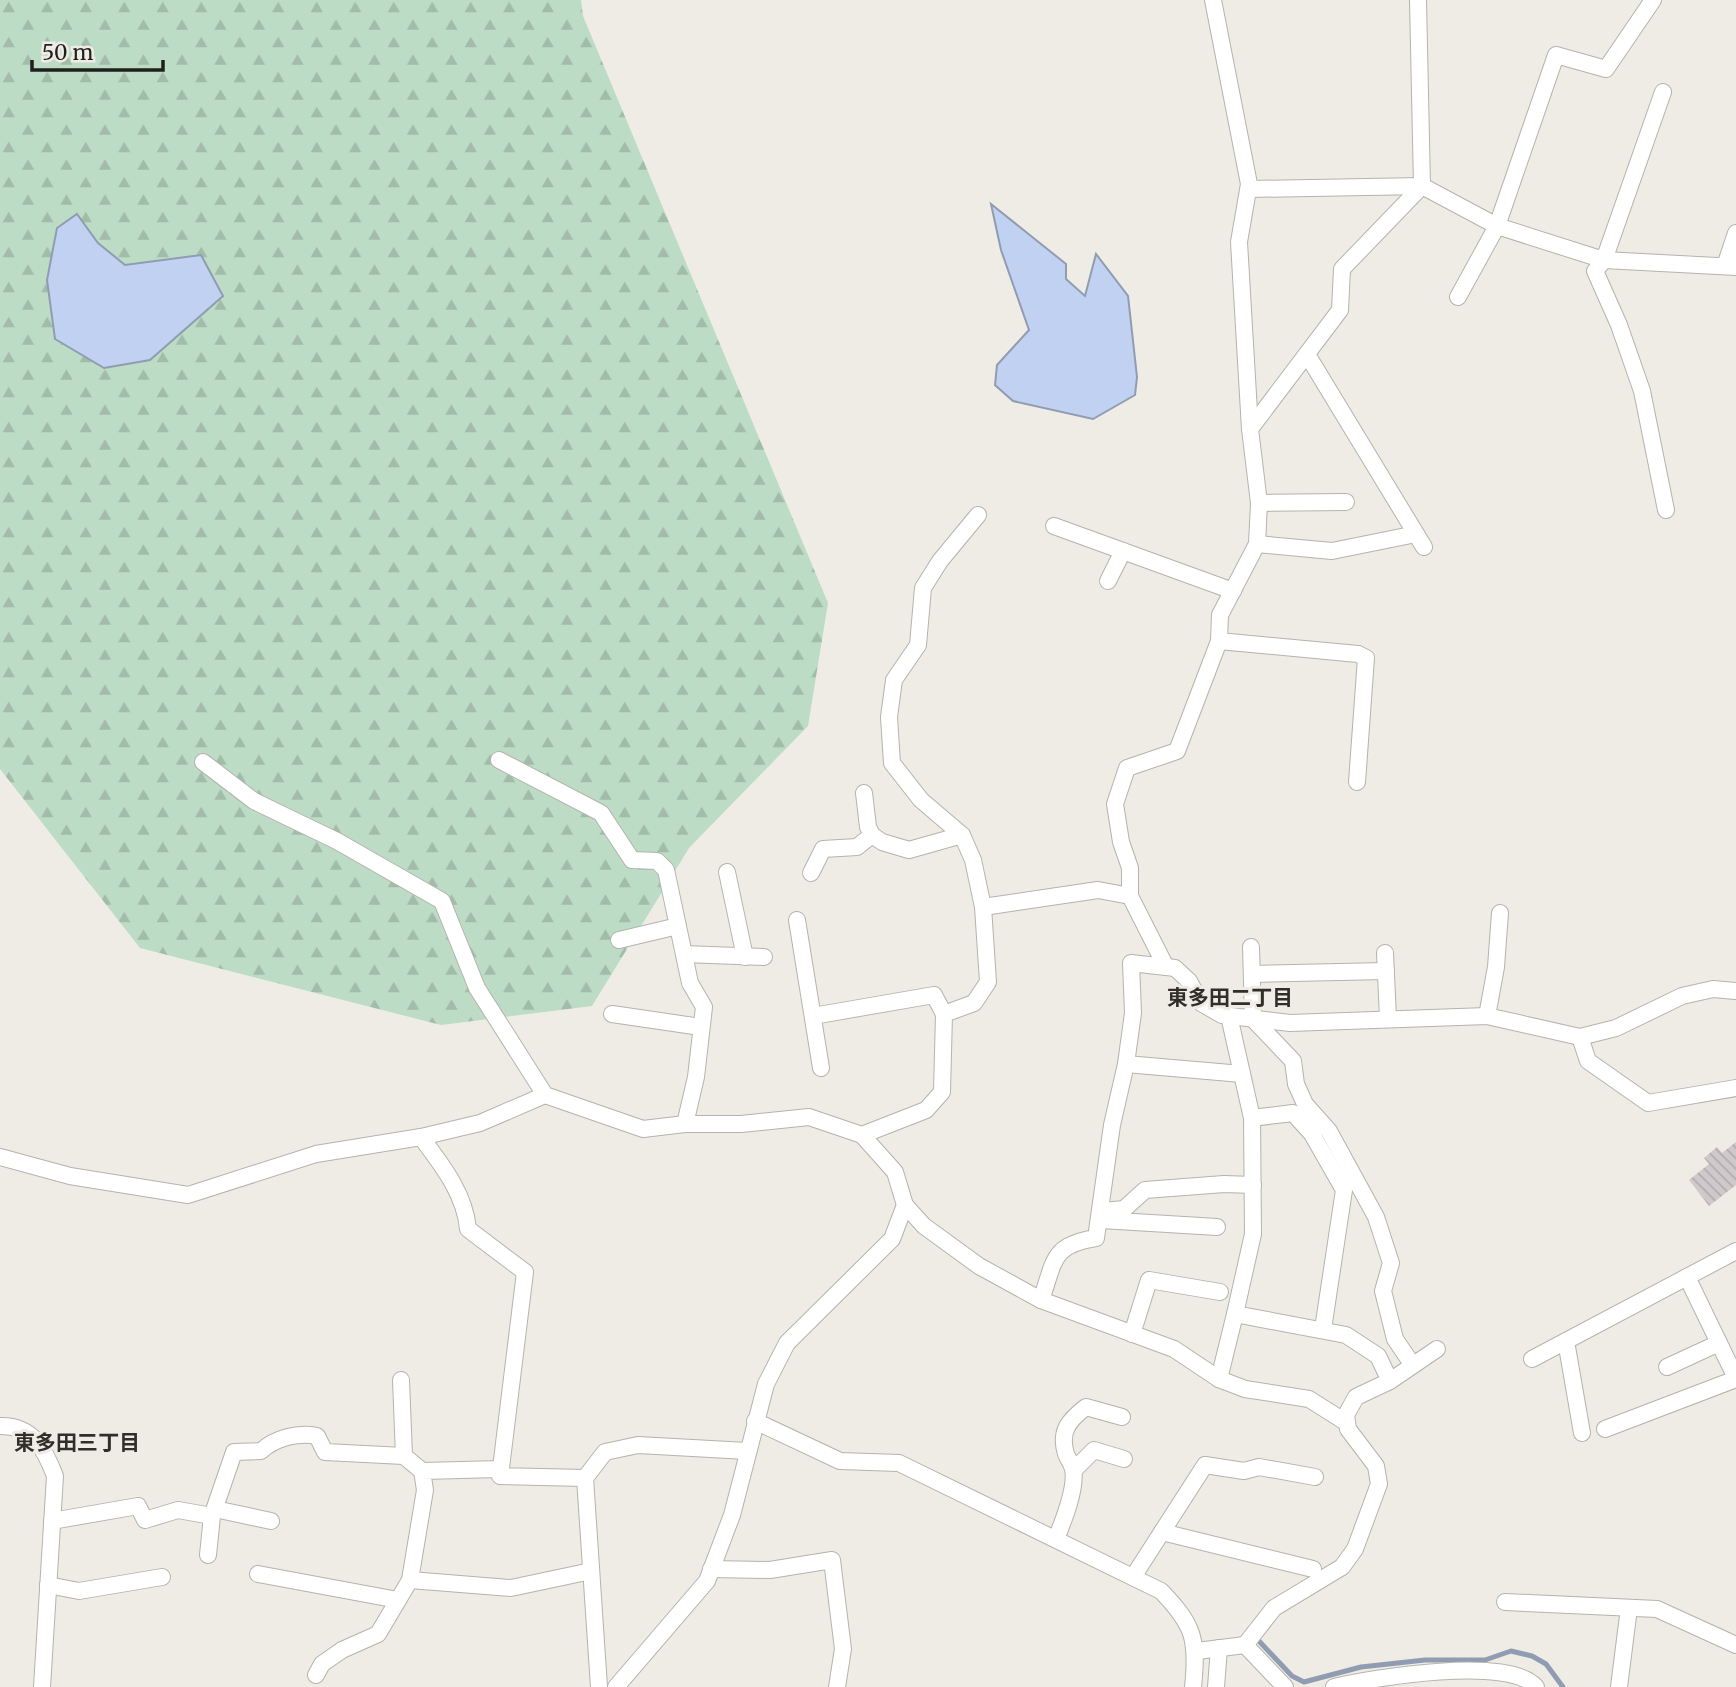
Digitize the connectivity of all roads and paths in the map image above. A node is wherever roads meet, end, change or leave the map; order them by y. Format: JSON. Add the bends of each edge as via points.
{"nodes":[{"id":1,"x":1213,"y":0,"type":"edge"},
{"id":2,"x":1418,"y":0,"type":"edge"},
{"id":3,"x":1653,"y":0,"type":"edge"},
{"id":4,"x":1663,"y":92,"type":"dead end"},
{"id":5,"x":1422,"y":186,"type":"junction"},
{"id":6,"x":1248,"y":189,"type":"junction"},
{"id":7,"x":1497,"y":226,"type":"junction"},
{"id":8,"x":1736,"y":233,"type":"edge"},
{"id":9,"x":1604,"y":260,"type":"junction"},
{"id":10,"x":1730,"y":267,"type":"edge"},
{"id":11,"x":1458,"y":297,"type":"dead end"},
{"id":12,"x":1308,"y":356,"type":"junction"},
{"id":13,"x":1250,"y":429,"type":"junction"},
{"id":14,"x":1346,"y":502,"type":"dead end"},
{"id":15,"x":1259,"y":503,"type":"junction"},
{"id":16,"x":1666,"y":510,"type":"dead end"},
{"id":17,"x":978,"y":515,"type":"dead end"},
{"id":18,"x":1054,"y":526,"type":"dead end"},
{"id":19,"x":1256,"y":544,"type":"junction"},
{"id":20,"x":1122,"y":551,"type":"junction"},
{"id":21,"x":1108,"y":581,"type":"dead end"},
{"id":22,"x":1233,"y":591,"type":"junction"},
{"id":23,"x":1219,"y":641,"type":"junction"},
{"id":24,"x":499,"y":760,"type":"dead end"},
{"id":25,"x":203,"y":762,"type":"dead end"},
{"id":26,"x":1357,"y":782,"type":"dead end"},
{"id":27,"x":864,"y":793,"type":"dead end"},
{"id":28,"x":872,"y":835,"type":"junction"},
{"id":29,"x":962,"y":835,"type":"junction"},
{"id":30,"x":727,"y":872,"type":"dead end"},
{"id":31,"x":811,"y":873,"type":"dead end"},
{"id":32,"x":1130,"y":896,"type":"junction"},
{"id":33,"x":983,"y":907,"type":"junction"},
{"id":34,"x":1500,"y":913,"type":"dead end"},
{"id":35,"x":797,"y":920,"type":"dead end"},
{"id":36,"x":678,"y":926,"type":"junction"},
{"id":37,"x":619,"y":940,"type":"dead end"},
{"id":38,"x":1251,"y":947,"type":"dead end"},
{"id":39,"x":1385,"y":953,"type":"dead end"},
{"id":40,"x":684,"y":954,"type":"junction"},
{"id":41,"x":744,"y":957,"type":"junction"},
{"id":42,"x":764,"y":957,"type":"dead end"},
{"id":43,"x":1166,"y":967,"type":"junction"},
{"id":44,"x":1386,"y":971,"type":"junction"},
{"id":45,"x":1252,"y":974,"type":"junction"},
{"id":46,"x":1736,"y":991,"type":"edge"},
{"id":47,"x":612,"y":1014,"type":"dead end"},
{"id":48,"x":944,"y":1014,"type":"junction"},
{"id":49,"x":813,"y":1016,"type":"junction"},
{"id":50,"x":1229,"y":1016,"type":"junction"},
{"id":51,"x":1487,"y":1016,"type":"junction"},
{"id":52,"x":1388,"y":1018,"type":"junction"},
{"id":53,"x":1253,"y":1019,"type":"junction"},
{"id":54,"x":701,"y":1027,"type":"junction"},
{"id":55,"x":1580,"y":1037,"type":"junction"},
{"id":56,"x":1126,"y":1064,"type":"junction"},
{"id":57,"x":821,"y":1068,"type":"dead end"},
{"id":58,"x":1242,"y":1074,"type":"junction"},
{"id":59,"x":1736,"y":1088,"type":"edge"},
{"id":60,"x":545,"y":1095,"type":"junction"},
{"id":61,"x":1252,"y":1118,"type":"junction"},
{"id":62,"x":685,"y":1124,"type":"junction"},
{"id":63,"x":862,"y":1135,"type":"junction"},
{"id":64,"x":421,"y":1137,"type":"junction"},
{"id":65,"x":0,"y":1157,"type":"edge"},
{"id":66,"x":1253,"y":1185,"type":"junction"},
{"id":67,"x":905,"y":1205,"type":"junction"},
{"id":68,"x":1102,"y":1215,"type":"junction"},
{"id":69,"x":1217,"y":1227,"type":"dead end"},
{"id":70,"x":1736,"y":1251,"type":"edge"},
{"id":71,"x":1687,"y":1277,"type":"junction"},
{"id":72,"x":1220,"y":1292,"type":"dead end"},
{"id":73,"x":1041,"y":1300,"type":"junction"},
{"id":74,"x":1235,"y":1314,"type":"junction"},
{"id":75,"x":1323,"y":1329,"type":"junction"},
{"id":76,"x":1132,"y":1334,"type":"junction"},
{"id":77,"x":1566,"y":1341,"type":"junction"},
{"id":78,"x":1719,"y":1343,"type":"junction"},
{"id":79,"x":1437,"y":1349,"type":"dead end"},
{"id":80,"x":1532,"y":1359,"type":"dead end"},
{"id":81,"x":1412,"y":1364,"type":"junction"},
{"id":82,"x":1667,"y":1367,"type":"dead end"},
{"id":83,"x":1219,"y":1379,"type":"junction"},
{"id":84,"x":1736,"y":1379,"type":"edge"},
{"id":85,"x":401,"y":1380,"type":"dead end"},
{"id":86,"x":1390,"y":1381,"type":"junction"},
{"id":87,"x":1122,"y":1417,"type":"dead end"},
{"id":88,"x":755,"y":1421,"type":"junction"},
{"id":89,"x":1347,"y":1423,"type":"junction"},
{"id":90,"x":0,"y":1426,"type":"edge"},
{"id":91,"x":1605,"y":1429,"type":"dead end"},
{"id":92,"x":1582,"y":1433,"type":"dead end"},
{"id":93,"x":747,"y":1451,"type":"junction"},
{"id":94,"x":404,"y":1456,"type":"junction"},
{"id":95,"x":1124,"y":1459,"type":"dead end"},
{"id":96,"x":500,"y":1469,"type":"junction"},
{"id":97,"x":1074,"y":1470,"type":"junction"},
{"id":98,"x":422,"y":1471,"type":"junction"},
{"id":99,"x":1315,"y":1477,"type":"dead end"},
{"id":100,"x":585,"y":1478,"type":"junction"},
{"id":101,"x":214,"y":1513,"type":"junction"},
{"id":102,"x":52,"y":1521,"type":"junction"},
{"id":103,"x":271,"y":1521,"type":"dead end"},
{"id":104,"x":1162,"y":1532,"type":"junction"},
{"id":105,"x":1056,"y":1539,"type":"junction"},
{"id":106,"x":208,"y":1555,"type":"dead end"},
{"id":107,"x":711,"y":1569,"type":"junction"},
{"id":108,"x":1313,"y":1569,"type":"dead end"},
{"id":109,"x":591,"y":1571,"type":"junction"},
{"id":110,"x":258,"y":1574,"type":"dead end"},
{"id":111,"x":162,"y":1577,"type":"dead end"},
{"id":112,"x":1133,"y":1577,"type":"junction"},
{"id":113,"x":410,"y":1580,"type":"junction"},
{"id":114,"x":48,"y":1585,"type":"junction"},
{"id":115,"x":398,"y":1600,"type":"junction"},
{"id":116,"x":1504,"y":1602,"type":"dead end"},
{"id":117,"x":1629,"y":1608,"type":"junction"},
{"id":118,"x":1245,"y":1645,"type":"junction"},
{"id":119,"x":1736,"y":1645,"type":"edge"},
{"id":120,"x":1219,"y":1648,"type":"junction"},
{"id":121,"x":1197,"y":1651,"type":"junction"},
{"id":122,"x":316,"y":1675,"type":"dead end"},
{"id":123,"x":1473,"y":1679,"type":"edge"},
{"id":124,"x":1394,"y":1682,"type":"edge"},
{"id":125,"x":42,"y":1687,"type":"edge"},
{"id":126,"x":599,"y":1687,"type":"edge"},
{"id":127,"x":616,"y":1687,"type":"edge"},
{"id":128,"x":837,"y":1687,"type":"edge"},
{"id":129,"x":1193,"y":1687,"type":"edge"},
{"id":130,"x":1216,"y":1687,"type":"edge"},
{"id":131,"x":1285,"y":1687,"type":"edge"},
{"id":132,"x":1334,"y":1687,"type":"edge"},
{"id":133,"x":1536,"y":1687,"type":"edge"},
{"id":134,"x":1619,"y":1687,"type":"edge"}],
"edges":[{"from":1,"to":6,"type":"street"},
{"from":2,"to":5,"type":"street"},
{"from":3,"to":7,"type":"street","via":[[1606,69],[1556,55]]},
{"from":4,"to":9,"type":"street"},
{"from":5,"to":6,"type":"street"},
{"from":5,"to":7,"type":"street"},
{"from":5,"to":12,"type":"street","via":[[1342,269],[1340,310]]},
{"from":6,"to":13,"type":"street","via":[[1239,242]]},
{"from":7,"to":9,"type":"street"},
{"from":7,"to":11,"type":"street"},
{"from":8,"to":10,"type":"street"},
{"from":9,"to":10,"type":"street"},
{"from":9,"to":16,"type":"street","via":[[1595,271],[1642,391]]},
{"from":12,"to":13,"type":"street"},
{"from":12,"to":19,"type":"street","via":[[1420,541],[1332,551]]},
{"from":13,"to":15,"type":"street"},
{"from":14,"to":15,"type":"street"},
{"from":15,"to":19,"type":"street"},
{"from":17,"to":29,"type":"street","via":[[923,588],[918,645],[894,680],[889,717],[892,763],[921,800]]},
{"from":18,"to":20,"type":"street"},
{"from":19,"to":22,"type":"street"},
{"from":20,"to":21,"type":"street"},
{"from":20,"to":22,"type":"street"},
{"from":22,"to":23,"type":"street","via":[[1220,615]]},
{"from":23,"to":26,"type":"street","via":[[1366,658]]},
{"from":23,"to":32,"type":"street","via":[[1177,751],[1127,768],[1115,804],[1130,868]]},
{"from":24,"to":36,"type":"street","via":[[601,813],[632,860],[657,861],[666,870]]},
{"from":25,"to":60,"type":"street","via":[[254,802],[337,841],[442,901],[477,988]]},
{"from":27,"to":28,"type":"street"},
{"from":28,"to":29,"type":"street","via":[[909,850]]},
{"from":28,"to":31,"type":"street","via":[[857,847],[823,849]]},
{"from":29,"to":33,"type":"street"},
{"from":30,"to":41,"type":"street"},
{"from":32,"to":33,"type":"street","via":[[1098,890]]},
{"from":32,"to":43,"type":"street"},
{"from":33,"to":48,"type":"street","via":[[988,982],[974,1003]]},
{"from":34,"to":51,"type":"street"},
{"from":35,"to":49,"type":"street"},
{"from":36,"to":37,"type":"street"},
{"from":36,"to":40,"type":"street"},
{"from":38,"to":45,"type":"street"},
{"from":39,"to":44,"type":"street"},
{"from":40,"to":41,"type":"street"},
{"from":40,"to":54,"type":"street","via":[[690,983],[704,1007]]},
{"from":41,"to":42,"type":"street"},
{"from":43,"to":50,"type":"street","via":[[1189,981],[1201,1003]]},
{"from":43,"to":56,"type":"street","via":[[1131,963],[1133,1013]]},
{"from":44,"to":45,"type":"street"},
{"from":44,"to":52,"type":"street"},
{"from":45,"to":53,"type":"street"},
{"from":46,"to":55,"type":"street","via":[[1713,989],[1682,996],[1616,1028]]},
{"from":47,"to":54,"type":"street"},
{"from":48,"to":49,"type":"street","via":[[934,995]]},
{"from":48,"to":63,"type":"street","via":[[942,1092],[926,1110]]},
{"from":49,"to":57,"type":"street"},
{"from":50,"to":53,"type":"street"},
{"from":50,"to":58,"type":"street"},
{"from":51,"to":52,"type":"street"},
{"from":51,"to":55,"type":"street"},
{"from":52,"to":53,"type":"street","via":[[1290,1023]]},
{"from":53,"to":81,"type":"street","via":[[1293,1061],[1305,1104],[1329,1131],[1376,1217],[1391,1263],[1384,1291],[1395,1339]]},
{"from":54,"to":62,"type":"street"},
{"from":55,"to":59,"type":"street","via":[[1588,1061],[1648,1103]]},
{"from":56,"to":58,"type":"street"},
{"from":56,"to":68,"type":"street","via":[[1112,1125]]},
{"from":58,"to":61,"type":"street"},
{"from":60,"to":62,"type":"street","via":[[643,1129]]},
{"from":60,"to":64,"type":"street","via":[[480,1123]]},
{"from":61,"to":66,"type":"street"},
{"from":61,"to":75,"type":"street","via":[[1293,1113],[1312,1134],[1344,1190]]},
{"from":62,"to":63,"type":"street","via":[[809,1117]]},
{"from":63,"to":67,"type":"street","via":[[895,1172]]},
{"from":64,"to":65,"type":"street","via":[[316,1154],[188,1195],[70,1177]]},
{"from":64,"to":96,"type":"street","via":[[466,1208],[468,1229],[525,1272]]},
{"from":66,"to":68,"type":"street","via":[[1145,1190],[1124,1209]]},
{"from":66,"to":74,"type":"street","via":[[1253,1234]]},
{"from":67,"to":73,"type":"street","via":[[924,1226],[979,1266]]},
{"from":67,"to":88,"type":"street","via":[[892,1239],[787,1343],[766,1384]]},
{"from":68,"to":69,"type":"street"},
{"from":68,"to":73,"type":"street","via":[[1097,1238],[1071,1242],[1059,1252]]},
{"from":70,"to":71,"type":"street"},
{"from":71,"to":77,"type":"street"},
{"from":71,"to":78,"type":"street"},
{"from":72,"to":76,"type":"street","via":[[1149,1280]]},
{"from":73,"to":76,"type":"street"},
{"from":74,"to":75,"type":"street"},
{"from":74,"to":83,"type":"street"},
{"from":75,"to":86,"type":"street","via":[[1346,1335],[1378,1356]]},
{"from":76,"to":83,"type":"street","via":[[1174,1349]]},
{"from":77,"to":80,"type":"street"},
{"from":77,"to":92,"type":"street"},
{"from":78,"to":82,"type":"street"},
{"from":78,"to":84,"type":"street"},
{"from":79,"to":81,"type":"street"},
{"from":81,"to":86,"type":"street"},
{"from":83,"to":89,"type":"street","via":[[1245,1389],[1309,1399]]},
{"from":84,"to":91,"type":"street"},
{"from":85,"to":94,"type":"street"},
{"from":86,"to":89,"type":"street","via":[[1356,1396]]},
{"from":87,"to":97,"type":"street","via":[[1086,1407],[1068,1422],[1066,1453]]},
{"from":88,"to":93,"type":"street"},
{"from":88,"to":105,"type":"street","via":[[840,1461],[899,1463]]},
{"from":89,"to":118,"type":"street","via":[[1376,1466],[1379,1484],[1355,1549],[1342,1567],[1274,1608]]},
{"from":90,"to":102,"type":"street","via":[[27,1432],[44,1447],[55,1476]]},
{"from":93,"to":100,"type":"street","via":[[638,1444],[605,1452]]},
{"from":93,"to":107,"type":"street","via":[[732,1515]]},
{"from":94,"to":98,"type":"street"},
{"from":94,"to":101,"type":"street","via":[[325,1452],[317,1436],[306,1434],[271,1442],[261,1451],[234,1452]]},
{"from":95,"to":97,"type":"street","via":[[1094,1450]]},
{"from":96,"to":98,"type":"street"},
{"from":96,"to":100,"type":"street","via":[[500,1476]]},
{"from":97,"to":105,"type":"street","via":[[1067,1514]]},
{"from":98,"to":113,"type":"street","via":[[425,1490]]},
{"from":99,"to":104,"type":"street","via":[[1259,1466],[1244,1471],[1205,1465]]},
{"from":100,"to":109,"type":"street"},
{"from":101,"to":102,"type":"street","via":[[178,1510],[145,1520],[138,1506]]},
{"from":101,"to":103,"type":"street"},
{"from":101,"to":106,"type":"street"},
{"from":102,"to":114,"type":"street"},
{"from":104,"to":108,"type":"street"},
{"from":104,"to":112,"type":"street"},
{"from":105,"to":112,"type":"street"},
{"from":107,"to":127,"type":"street","via":[[707,1581]]},
{"from":107,"to":128,"type":"street","via":[[770,1570],[832,1560],[843,1649]]},
{"from":109,"to":113,"type":"street","via":[[511,1588]]},
{"from":109,"to":126,"type":"street"},
{"from":110,"to":115,"type":"street"},
{"from":111,"to":114,"type":"street","via":[[79,1591]]},
{"from":112,"to":121,"type":"street","via":[[1161,1591],[1182,1613]]},
{"from":113,"to":115,"type":"street"},
{"from":114,"to":125,"type":"street"},
{"from":115,"to":122,"type":"street","via":[[378,1634],[342,1650]]},
{"from":116,"to":117,"type":"street"},
{"from":117,"to":119,"type":"street","via":[[1657,1609]]},
{"from":117,"to":134,"type":"street"},
{"from":118,"to":120,"type":"street"},
{"from":118,"to":131,"type":"street"},
{"from":120,"to":121,"type":"street"},
{"from":120,"to":130,"type":"street"},
{"from":121,"to":129,"type":"street"},
{"from":123,"to":124,"type":"street"},
{"from":123,"to":133,"type":"street","via":[[1494,1672]]},
{"from":124,"to":132,"type":"street"}]}
